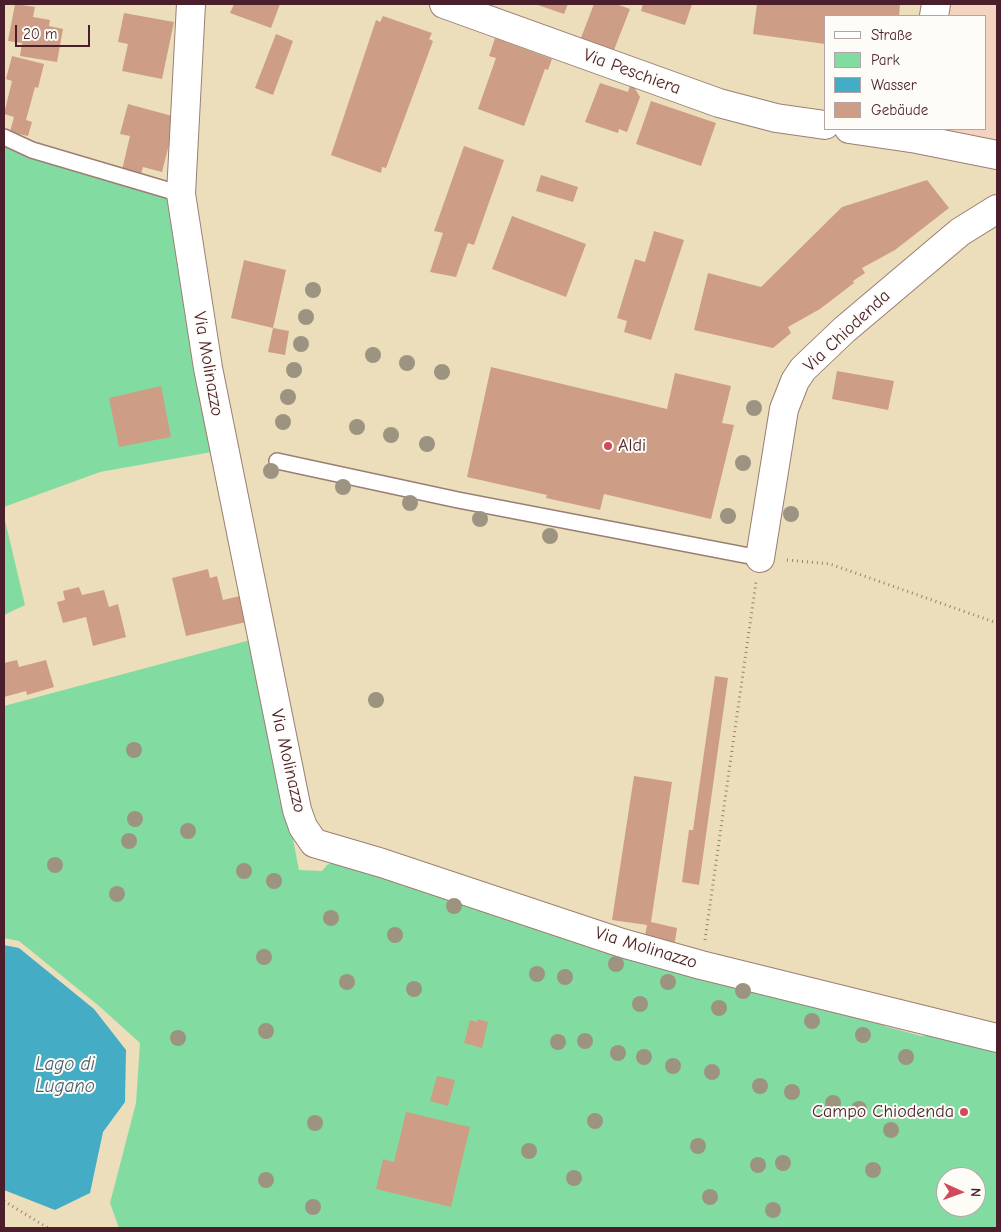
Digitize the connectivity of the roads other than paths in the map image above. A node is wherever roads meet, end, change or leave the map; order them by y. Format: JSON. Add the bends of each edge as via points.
{"nodes":[{"id":1,"x":191,"y":4,"type":"edge"},
{"id":2,"x":444,"y":4,"type":"edge"},
{"id":3,"x":824,"y":125,"type":"edge"},
{"id":4,"x":863,"y":130,"type":"edge"},
{"id":5,"x":917,"y":134,"type":"edge"},
{"id":6,"x":4,"y":137,"type":"edge"},
{"id":7,"x":997,"y":156,"type":"edge"},
{"id":8,"x":182,"y":194,"type":"junction"},
{"id":9,"x":997,"y":209,"type":"edge"},
{"id":10,"x":277,"y":461,"type":"dead end"},
{"id":11,"x":760,"y":558,"type":"joint"},
{"id":12,"x":997,"y":1038,"type":"edge"}],
"edges":[{"from":1,"to":8,"type":"street","name":"Via Molinazzo"},
{"from":2,"to":3,"type":"street","name":"Via Peschiera","via":[[719,103],[776,118]]},
{"from":4,"to":5,"type":"street"},
{"from":5,"to":7,"type":"street"},
{"from":6,"to":8,"type":"lane","via":[[32,150]]},
{"from":8,"to":12,"type":"street","name":"Via Molinazzo","via":[[211,386],[295,800],[303,827],[314,844],[382,863],[622,943]]},
{"from":9,"to":11,"type":"street","name":"Via Chiodenda","via":[[960,232],[803,369],[784,409]]},
{"from":10,"to":11,"type":"lane"}]}
